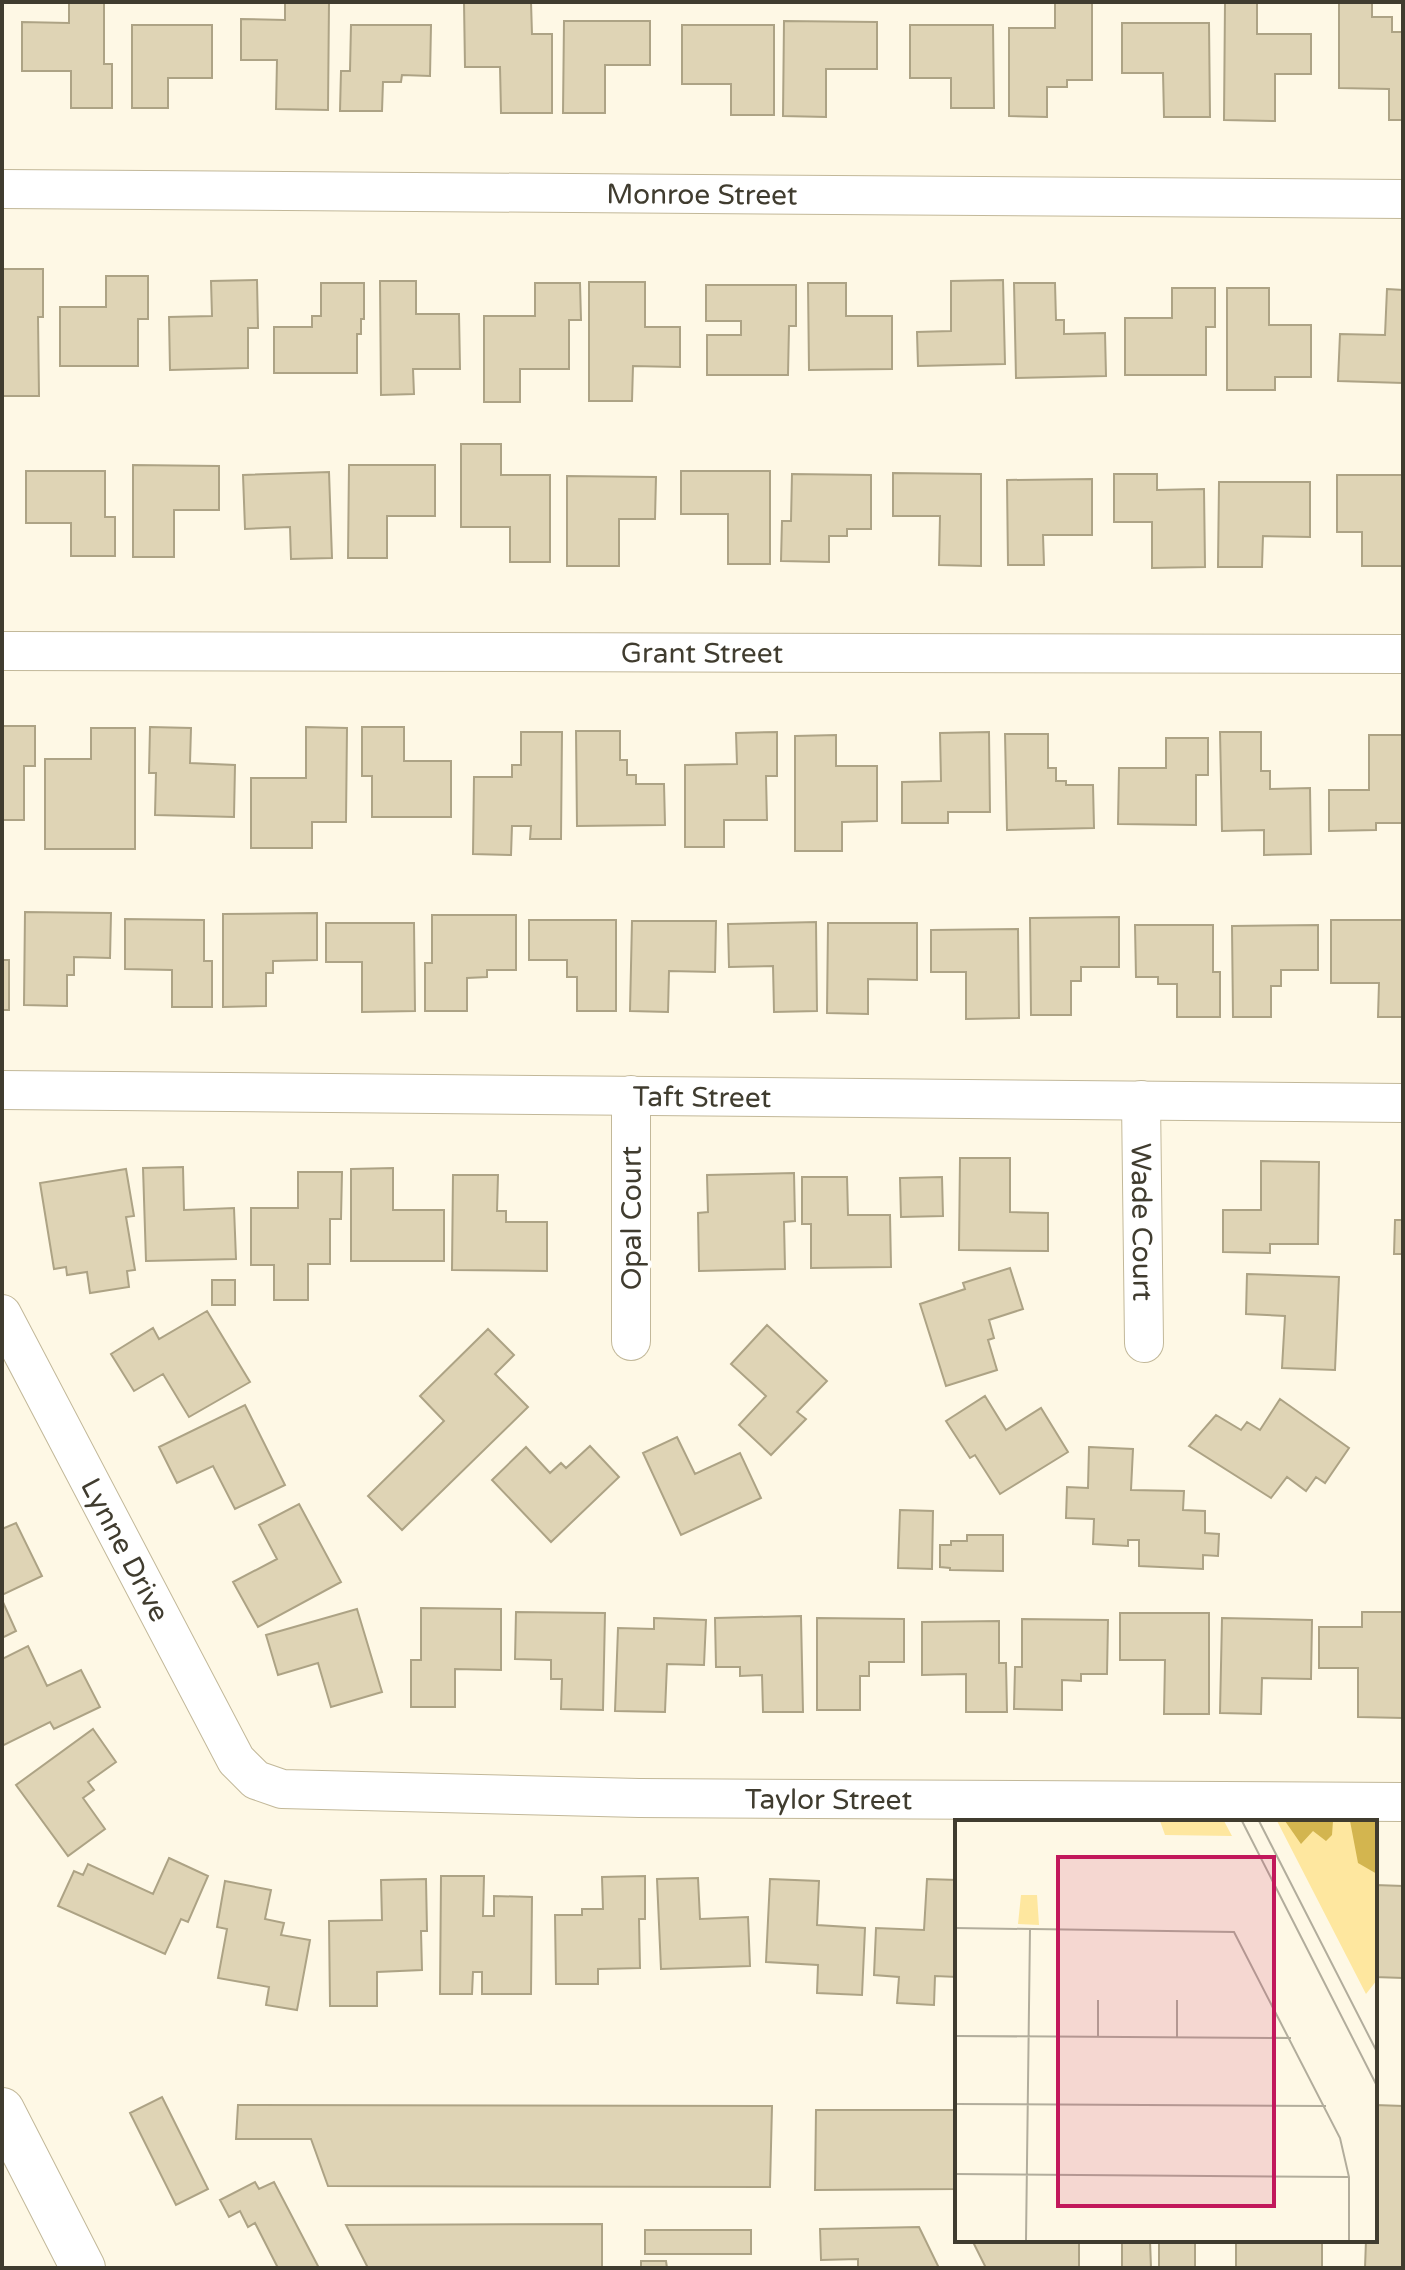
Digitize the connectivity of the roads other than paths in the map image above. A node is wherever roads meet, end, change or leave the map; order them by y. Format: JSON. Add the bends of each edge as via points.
{"nodes":[{"id":1,"x":2,"y":189,"type":"edge"},
{"id":2,"x":1403,"y":199,"type":"edge"},
{"id":3,"x":2,"y":651,"type":"edge"},
{"id":4,"x":1403,"y":654,"type":"edge"},
{"id":5,"x":2,"y":1090,"type":"edge"},
{"id":6,"x":631,"y":1095,"type":"junction"},
{"id":7,"x":1141,"y":1100,"type":"junction"},
{"id":8,"x":1403,"y":1103,"type":"edge"},
{"id":9,"x":2,"y":1314,"type":"edge"},
{"id":10,"x":631,"y":1341,"type":"dead end"},
{"id":11,"x":1144,"y":1343,"type":"dead end"},
{"id":12,"x":256,"y":1780,"type":"joint"},
{"id":13,"x":1403,"y":1802,"type":"edge"},
{"id":14,"x":2,"y":2110,"type":"edge"},
{"id":15,"x":83,"y":2268,"type":"edge"}],
"edges":[{"from":1,"to":2,"type":"street","name":"Monroe Street"},
{"from":3,"to":4,"type":"street","name":"Grant Street"},
{"from":5,"to":6,"type":"street","name":"Taft Street"},
{"from":6,"to":7,"type":"street","name":"Taft Street"},
{"from":6,"to":10,"type":"street","name":"Opal Court"},
{"from":7,"to":8,"type":"street","name":"Taft Street"},
{"from":7,"to":11,"type":"street","name":"Wade Court"},
{"from":9,"to":12,"type":"street","name":"Lynne Drive","via":[[236,1760]]},
{"from":12,"to":13,"type":"street","name":"Taylor Street","via":[[282,1789],[639,1798]]},
{"from":14,"to":15,"type":"highway"}]}
